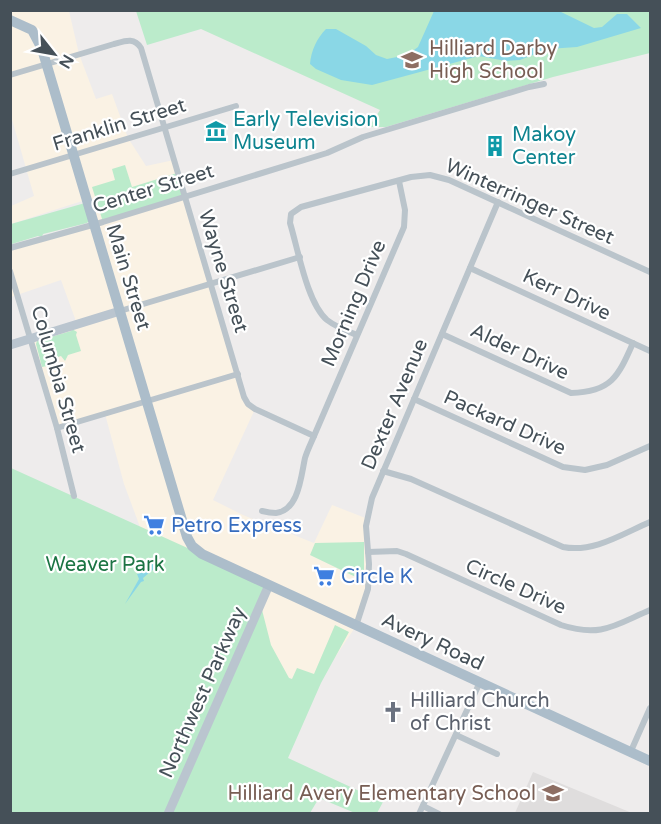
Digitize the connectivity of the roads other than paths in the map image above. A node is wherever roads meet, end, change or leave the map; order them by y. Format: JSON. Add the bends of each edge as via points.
{"nodes":[{"id":1,"x":10,"y":20,"type":"edge"},
{"id":2,"x":47,"y":64,"type":"junction"},
{"id":3,"x":10,"y":75,"type":"edge"},
{"id":4,"x":544,"y":84,"type":"dead end"},
{"id":5,"x":236,"y":106,"type":"dead end"},
{"id":6,"x":163,"y":128,"type":"junction"},
{"id":7,"x":74,"y":155,"type":"junction"},
{"id":8,"x":10,"y":174,"type":"edge"},
{"id":9,"x":399,"y":181,"type":"junction"},
{"id":10,"x":184,"y":196,"type":"junction"},
{"id":11,"x":498,"y":202,"type":"junction"},
{"id":12,"x":94,"y":224,"type":"junction"},
{"id":13,"x":10,"y":248,"type":"edge"},
{"id":14,"x":300,"y":257,"type":"junction"},
{"id":15,"x":470,"y":268,"type":"junction"},
{"id":16,"x":10,"y":271,"type":"edge"},
{"id":17,"x":651,"y":272,"type":"edge"},
{"id":18,"x":210,"y":284,"type":"junction"},
{"id":19,"x":120,"y":311,"type":"junction"},
{"id":20,"x":442,"y":334,"type":"junction"},
{"id":21,"x":357,"y":335,"type":"junction"},
{"id":22,"x":30,"y":338,"type":"junction"},
{"id":23,"x":633,"y":343,"type":"junction"},
{"id":24,"x":10,"y":345,"type":"edge"},
{"id":25,"x":651,"y":351,"type":"edge"},
{"id":26,"x":237,"y":374,"type":"junction"},
{"id":27,"x":414,"y":399,"type":"junction"},
{"id":28,"x":147,"y":401,"type":"junction"},
{"id":29,"x":57,"y":428,"type":"junction"},
{"id":30,"x":314,"y":436,"type":"junction"},
{"id":31,"x":651,"y":446,"type":"edge"},
{"id":32,"x":383,"y":471,"type":"junction"},
{"id":33,"x":74,"y":496,"type":"dead end"},
{"id":34,"x":262,"y":511,"type":"dead end"},
{"id":35,"x":651,"y":522,"type":"edge"},
{"id":36,"x":368,"y":552,"type":"junction"},
{"id":37,"x":202,"y":554,"type":"joint"},
{"id":38,"x":269,"y":585,"type":"junction"},
{"id":39,"x":651,"y":610,"type":"edge"},
{"id":40,"x":356,"y":626,"type":"junction"},
{"id":41,"x":480,"y":682,"type":"junction"},
{"id":42,"x":651,"y":708,"type":"edge"},
{"id":43,"x":456,"y":735,"type":"junction"},
{"id":44,"x":631,"y":751,"type":"junction"},
{"id":45,"x":497,"y":754,"type":"dead end"},
{"id":46,"x":651,"y":761,"type":"edge"},
{"id":47,"x":423,"y":806,"type":"junction"},
{"id":48,"x":168,"y":813,"type":"edge"},
{"id":49,"x":419,"y":813,"type":"edge"},
{"id":50,"x":439,"y":813,"type":"edge"}],
"edges":[{"from":1,"to":2,"type":"main road","name":"Main Street","via":[[34,33]]},
{"from":2,"to":3,"type":"street"},
{"from":2,"to":6,"type":"street","name":"Wayne Street","via":[[130,40],[138,43]]},
{"from":2,"to":7,"type":"main road","name":"Main Street"},
{"from":4,"to":10,"type":"street","name":"Center Street","via":[[363,136],[327,153]]},
{"from":5,"to":6,"type":"street","name":"Franklin Street"},
{"from":6,"to":7,"type":"street","name":"Franklin Street"},
{"from":6,"to":10,"type":"street","name":"Wayne Street"},
{"from":7,"to":8,"type":"street","name":"Franklin Street"},
{"from":7,"to":12,"type":"main road","name":"Main Street"},
{"from":9,"to":11,"type":"street","name":"Winterringer Street","via":[[430,175]]},
{"from":9,"to":14,"type":"street","name":"Winterringer Street","via":[[301,207],[291,214]]},
{"from":9,"to":21,"type":"street","name":"Morning Drive","via":[[404,226]]},
{"from":10,"to":12,"type":"street","name":"Center Street"},
{"from":10,"to":18,"type":"street","name":"Wayne Street"},
{"from":11,"to":15,"type":"street","name":"Dexter Avenue"},
{"from":11,"to":17,"type":"street","name":"Winterringer Street"},
{"from":12,"to":13,"type":"street","name":"Center Street"},
{"from":12,"to":19,"type":"main road","name":"Main Street"},
{"from":14,"to":18,"type":"street"},
{"from":14,"to":21,"type":"street","via":[[316,306],[326,320]]},
{"from":15,"to":20,"type":"street","name":"Dexter Avenue"},
{"from":15,"to":23,"type":"street","name":"Kerr Drive"},
{"from":16,"to":22,"type":"street","name":"Columbia Street"},
{"from":18,"to":19,"type":"street"},
{"from":18,"to":26,"type":"street","name":"Wayne Street"},
{"from":19,"to":22,"type":"street"},
{"from":19,"to":28,"type":"main road","name":"Main Street"},
{"from":20,"to":23,"type":"street","name":"Alder Drive","via":[[571,393],[589,393],[607,386],[620,372]]},
{"from":20,"to":27,"type":"street","name":"Dexter Avenue"},
{"from":21,"to":30,"type":"street","name":"Morning Drive"},
{"from":22,"to":24,"type":"street"},
{"from":22,"to":29,"type":"street","name":"Columbia Street"},
{"from":23,"to":25,"type":"street","name":"Kerr Drive"},
{"from":26,"to":28,"type":"street"},
{"from":26,"to":30,"type":"street","name":"Wayne Street","via":[[248,404]]},
{"from":27,"to":31,"type":"street","name":"Packard Drive","via":[[563,467],[596,468]]},
{"from":27,"to":32,"type":"street","name":"Dexter Avenue"},
{"from":28,"to":29,"type":"street"},
{"from":28,"to":37,"type":"main road","name":"Main Street","via":[[187,537]]},
{"from":29,"to":33,"type":"street","name":"Columbia Street"},
{"from":30,"to":34,"type":"street","name":"Morning Drive","via":[[294,500],[276,513]]},
{"from":32,"to":35,"type":"street","via":[[411,479],[563,548],[591,548]]},
{"from":32,"to":36,"type":"street","name":"Dexter Avenue","via":[[366,526]]},
{"from":36,"to":39,"type":"street","name":"Circle Drive","via":[[397,551],[580,632],[601,631]]},
{"from":36,"to":40,"type":"street","name":"Dexter Avenue","via":[[368,589]]},
{"from":37,"to":38,"type":"main road","name":"Avery Road"},
{"from":38,"to":40,"type":"main road","name":"Avery Road"},
{"from":38,"to":48,"type":"street","name":"Northwest Parkway"},
{"from":40,"to":41,"type":"main road","name":"Avery Road"},
{"from":41,"to":43,"type":"street"},
{"from":41,"to":44,"type":"main road","name":"Avery Road"},
{"from":42,"to":44,"type":"street"},
{"from":43,"to":45,"type":"street"},
{"from":43,"to":47,"type":"street"},
{"from":44,"to":46,"type":"main road","name":"Avery Road"},
{"from":47,"to":49,"type":"street"},
{"from":47,"to":50,"type":"street"}]}
